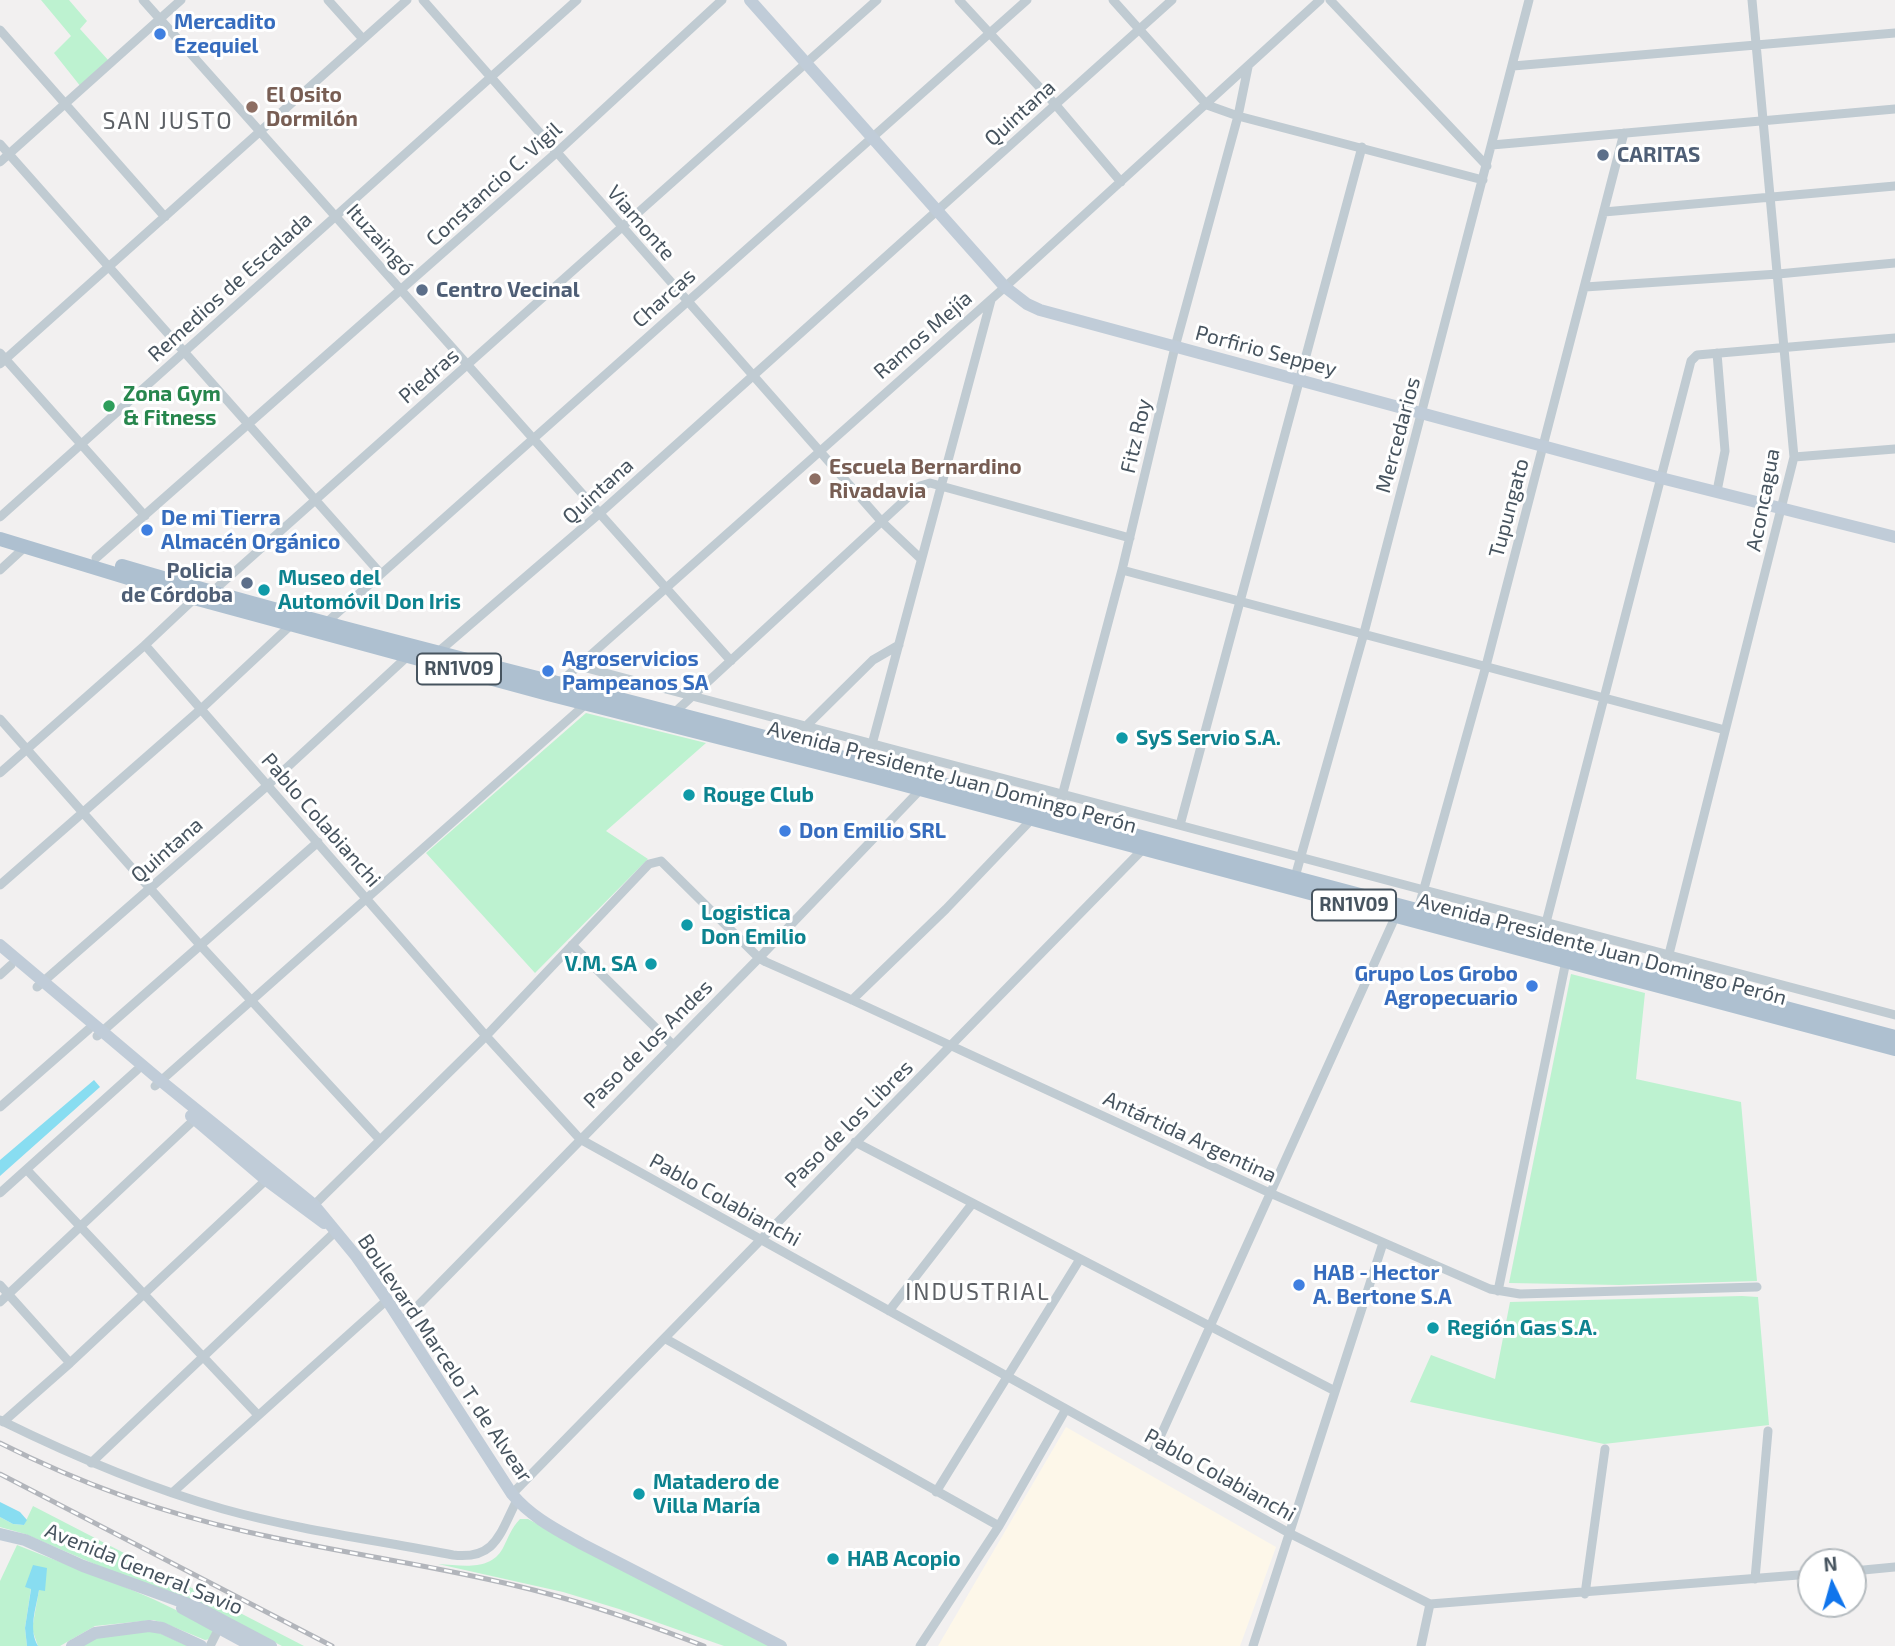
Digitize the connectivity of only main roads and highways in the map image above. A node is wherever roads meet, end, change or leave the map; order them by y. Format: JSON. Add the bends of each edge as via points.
{"nodes":[{"id":1,"x":750,"y":0,"type":"edge"},
{"id":2,"x":0,"y":529,"type":"edge"},
{"id":3,"x":1895,"y":537,"type":"edge"},
{"id":4,"x":0,"y":539,"type":"edge"},
{"id":5,"x":553,"y":689,"type":"junction"},
{"id":6,"x":1147,"y":844,"type":"junction"},
{"id":7,"x":1398,"y":911,"type":"junction"},
{"id":8,"x":0,"y":945,"type":"edge"},
{"id":9,"x":0,"y":956,"type":"edge"},
{"id":10,"x":40,"y":985,"type":"junction"},
{"id":11,"x":96,"y":1032,"type":"junction"},
{"id":12,"x":1895,"y":1037,"type":"edge"},
{"id":13,"x":1895,"y":1049,"type":"edge"},
{"id":14,"x":158,"y":1083,"type":"junction"},
{"id":15,"x":311,"y":1209,"type":"junction"},
{"id":16,"x":0,"y":1534,"type":"edge"},
{"id":17,"x":221,"y":1624,"type":"junction"},
{"id":18,"x":72,"y":1646,"type":"edge"},
{"id":19,"x":201,"y":1646,"type":"edge"},
{"id":20,"x":252,"y":1646,"type":"edge"},
{"id":21,"x":271,"y":1646,"type":"edge"},
{"id":22,"x":781,"y":1646,"type":"edge"}],
"edges":[{"from":1,"to":3,"type":"main road","name":"Porfirio Seppey","via":[[1005,286],[1027,304],[1661,478]]},
{"from":2,"to":5,"type":"main road","name":"Avenida Presidente Juan Domingo Perón","number":"RN1V09"},
{"from":4,"to":5,"type":"main road","name":"Avenida Presidente Juan Domingo Perón","number":"RN1V09","via":[[194,598]]},
{"from":5,"to":6,"type":"main road","name":"Avenida Presidente Juan Domingo Perón","number":"RN1V09","via":[[674,713],[867,763]]},
{"from":5,"to":6,"type":"main road","name":"Avenida Presidente Juan Domingo Perón","number":"RN1V09","via":[[587,703],[1031,820]]},
{"from":6,"to":7,"type":"main road","name":"Avenida Presidente Juan Domingo Perón","number":"RN1V09"},
{"from":6,"to":7,"type":"main road","name":"Avenida Presidente Juan Domingo Perón","number":"RN1V09","via":[[1295,877]]},
{"from":7,"to":12,"type":"main road","name":"Avenida Presidente Juan Domingo Perón","number":"RN1V09","via":[[1418,910]]},
{"from":7,"to":13,"type":"main road","name":"Avenida Presidente Juan Domingo Perón","number":"RN1V09"},
{"from":8,"to":10,"type":"main road","name":"Boulevard Marcelo T. de Alvear"},
{"from":9,"to":10,"type":"main road","name":"Boulevard Marcelo T. de Alvear"},
{"from":10,"to":11,"type":"main road","name":"Boulevard Marcelo T. de Alvear"},
{"from":11,"to":14,"type":"main road","name":"Boulevard Marcelo T. de Alvear"},
{"from":11,"to":14,"type":"main road","name":"Boulevard Marcelo T. de Alvear","via":[[136,1070]]},
{"from":14,"to":15,"type":"main road","name":"Boulevard Marcelo T. de Alvear"},
{"from":14,"to":15,"type":"main road","name":"Boulevard Marcelo T. de Alvear","via":[[266,1180]]},
{"from":15,"to":22,"type":"main road","name":"Boulevard Marcelo T. de Alvear","via":[[356,1256],[515,1497],[535,1516]]},
{"from":16,"to":17,"type":"main road","name":"Avenida General Savio","via":[[25,1540]]},
{"from":17,"to":20,"type":"main road"},
{"from":17,"to":21,"type":"main road","name":"Avenida General Savio"},
{"from":18,"to":19,"type":"main road","via":[[95,1633],[149,1626]]}]}
